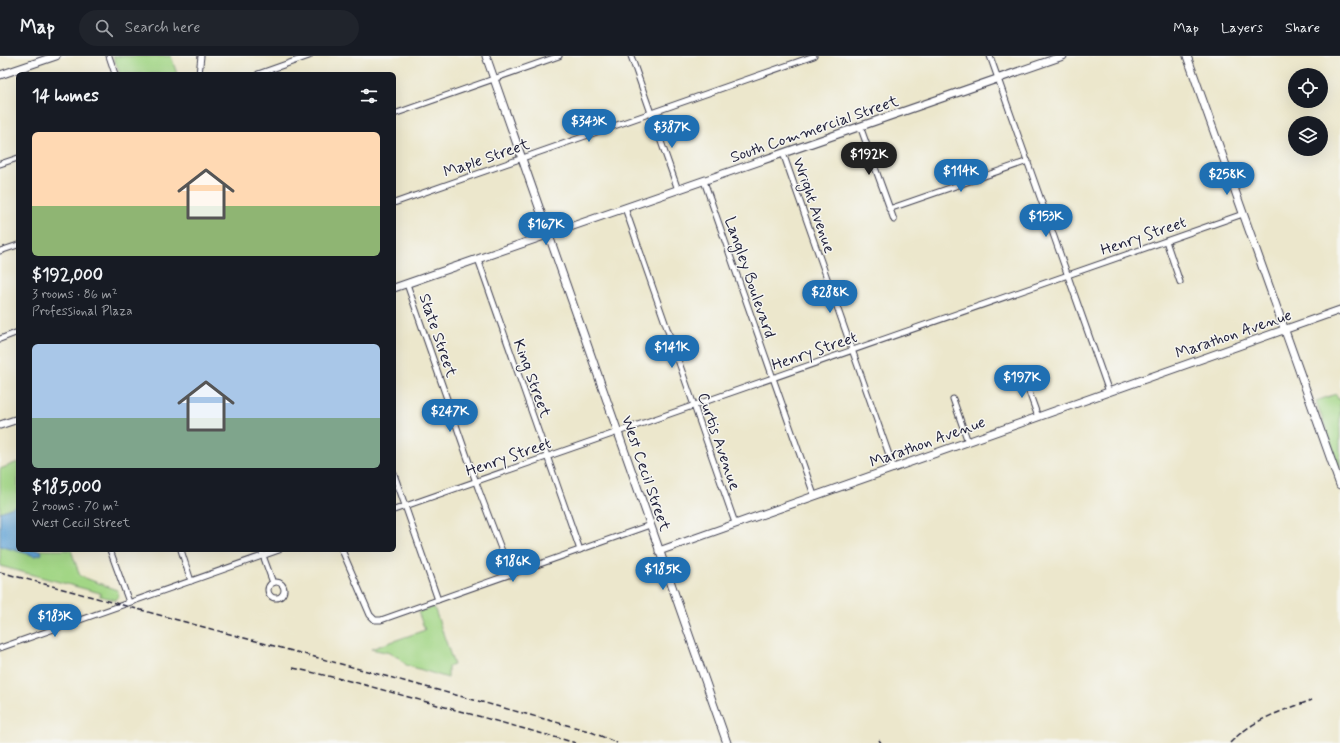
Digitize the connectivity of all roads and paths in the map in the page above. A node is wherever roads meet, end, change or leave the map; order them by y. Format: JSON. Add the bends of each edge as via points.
{"nodes":[{"id":1,"x":56,"y":56,"type":"edge"},
{"id":2,"x":109,"y":56,"type":"edge"},
{"id":3,"x":201,"y":56,"type":"edge"},
{"id":4,"x":309,"y":56,"type":"edge"},
{"id":5,"x":486,"y":56,"type":"edge"},
{"id":6,"x":559,"y":56,"type":"edge"},
{"id":7,"x":631,"y":56,"type":"edge"},
{"id":8,"x":814,"y":56,"type":"edge"},
{"id":9,"x":990,"y":56,"type":"edge"},
{"id":10,"x":1062,"y":56,"type":"edge"},
{"id":11,"x":1187,"y":56,"type":"edge"},
{"id":12,"x":114,"y":72,"type":"edge"},
{"id":13,"x":199,"y":72,"type":"edge"},
{"id":14,"x":264,"y":72,"type":"edge"},
{"id":15,"x":0,"y":75,"type":"edge"},
{"id":16,"x":494,"y":78,"type":"junction"},
{"id":17,"x":998,"y":78,"type":"junction"},
{"id":18,"x":396,"y":113,"type":"edge"},
{"id":19,"x":651,"y":113,"type":"junction"},
{"id":20,"x":860,"y":126,"type":"junction"},
{"id":21,"x":783,"y":153,"type":"junction"},
{"id":22,"x":522,"y":158,"type":"junction"},
{"id":23,"x":16,"y":159,"type":"edge"},
{"id":24,"x":1028,"y":161,"type":"junction"},
{"id":25,"x":0,"y":164,"type":"edge"},
{"id":26,"x":704,"y":181,"type":"junction"},
{"id":27,"x":678,"y":190,"type":"junction"},
{"id":28,"x":396,"y":202,"type":"edge"},
{"id":29,"x":625,"y":208,"type":"junction"},
{"id":30,"x":889,"y":209,"type":"junction"},
{"id":31,"x":1243,"y":214,"type":"junction"},
{"id":32,"x":894,"y":220,"type":"dead end"},
{"id":33,"x":549,"y":234,"type":"junction"},
{"id":34,"x":1166,"y":241,"type":"junction"},
{"id":35,"x":16,"y":246,"type":"edge"},
{"id":36,"x":0,"y":251,"type":"edge"},
{"id":37,"x":478,"y":259,"type":"junction"},
{"id":38,"x":1068,"y":275,"type":"junction"},
{"id":39,"x":1180,"y":282,"type":"dead end"},
{"id":40,"x":407,"y":284,"type":"junction"},
{"id":41,"x":396,"y":287,"type":"edge"},
{"id":42,"x":1340,"y":310,"type":"edge"},
{"id":43,"x":1284,"y":330,"type":"junction"},
{"id":44,"x":16,"y":333,"type":"edge"},
{"id":45,"x":0,"y":339,"type":"edge"},
{"id":46,"x":852,"y":350,"type":"junction"},
{"id":47,"x":1023,"y":375,"type":"dead end"},
{"id":48,"x":773,"y":378,"type":"junction"},
{"id":49,"x":1109,"y":392,"type":"junction"},
{"id":50,"x":953,"y":399,"type":"dead end"},
{"id":51,"x":694,"y":406,"type":"junction"},
{"id":52,"x":1038,"y":417,"type":"junction"},
{"id":53,"x":16,"y":420,"type":"edge"},
{"id":54,"x":0,"y":426,"type":"edge"},
{"id":55,"x":618,"y":432,"type":"junction"},
{"id":56,"x":968,"y":442,"type":"junction"},
{"id":57,"x":547,"y":456,"type":"junction"},
{"id":58,"x":894,"y":469,"type":"junction"},
{"id":59,"x":396,"y":480,"type":"edge"},
{"id":60,"x":476,"y":481,"type":"junction"},
{"id":61,"x":1340,"y":485,"type":"edge"},
{"id":62,"x":814,"y":495,"type":"junction"},
{"id":63,"x":405,"y":506,"type":"junction"},
{"id":64,"x":396,"y":509,"type":"edge"},
{"id":65,"x":735,"y":523,"type":"junction"},
{"id":66,"x":650,"y":525,"type":"junction"},
{"id":67,"x":580,"y":550,"type":"junction"},
{"id":68,"x":659,"y":551,"type":"junction"},
{"id":69,"x":111,"y":552,"type":"edge"},
{"id":70,"x":181,"y":552,"type":"edge"},
{"id":71,"x":262,"y":552,"type":"edge"},
{"id":72,"x":274,"y":552,"type":"edge"},
{"id":73,"x":343,"y":552,"type":"edge"},
{"id":74,"x":263,"y":556,"type":"junction"},
{"id":75,"x":511,"y":575,"type":"junction"},
{"id":76,"x":191,"y":581,"type":"junction"},
{"id":77,"x":273,"y":583,"type":"dead end"},
{"id":78,"x":438,"y":600,"type":"junction"},
{"id":79,"x":129,"y":602,"type":"junction"},
{"id":80,"x":0,"y":648,"type":"edge"},
{"id":81,"x":727,"y":743,"type":"edge"}],
"edges":[{"from":1,"to":15,"type":"main road"},
{"from":2,"to":12,"type":"street"},
{"from":3,"to":13,"type":"street"},
{"from":4,"to":14,"type":"street"},
{"from":5,"to":16,"type":"main road","name":"West Cecil Street"},
{"from":6,"to":16,"type":"street"},
{"from":7,"to":19,"type":"street"},
{"from":8,"to":19,"type":"street","name":"Maple Street"},
{"from":9,"to":17,"type":"street"},
{"from":10,"to":17,"type":"main road","name":"South Commercial Street"},
{"from":11,"to":31,"type":"main road"},
{"from":16,"to":18,"type":"street"},
{"from":16,"to":22,"type":"main road","name":"West Cecil Street"},
{"from":17,"to":20,"type":"main road","name":"South Commercial Street"},
{"from":17,"to":24,"type":"street"},
{"from":19,"to":22,"type":"street","name":"Maple Street"},
{"from":19,"to":27,"type":"street"},
{"from":20,"to":21,"type":"main road","name":"South Commercial Street"},
{"from":20,"to":30,"type":"street"},
{"from":21,"to":26,"type":"main road","name":"South Commercial Street"},
{"from":21,"to":46,"type":"street","name":"Wright Avenue"},
{"from":22,"to":28,"type":"street","name":"Maple Street"},
{"from":22,"to":33,"type":"main road","name":"West Cecil Street"},
{"from":23,"to":25,"type":"street"},
{"from":24,"to":30,"type":"street"},
{"from":24,"to":38,"type":"street"},
{"from":26,"to":27,"type":"main road","name":"South Commercial Street"},
{"from":26,"to":48,"type":"street","name":"Langley Boulevard"},
{"from":27,"to":29,"type":"main road","name":"South Commercial Street"},
{"from":29,"to":33,"type":"main road","name":"South Commercial Street"},
{"from":29,"to":51,"type":"street","name":"Curtis Avenue"},
{"from":30,"to":32,"type":"street"},
{"from":31,"to":34,"type":"street","name":"Henry Street"},
{"from":31,"to":43,"type":"main road"},
{"from":33,"to":37,"type":"main road","name":"South Commercial Street"},
{"from":33,"to":55,"type":"main road","name":"West Cecil Street"},
{"from":34,"to":38,"type":"street","name":"Henry Street"},
{"from":34,"to":39,"type":"street"},
{"from":35,"to":36,"type":"street"},
{"from":37,"to":40,"type":"main road","name":"South Commercial Street"},
{"from":37,"to":57,"type":"street","name":"King Street"},
{"from":38,"to":46,"type":"street","name":"Henry Street"},
{"from":38,"to":49,"type":"street"},
{"from":40,"to":41,"type":"main road","name":"South Commercial Street"},
{"from":40,"to":60,"type":"street","name":"State Street"},
{"from":42,"to":43,"type":"main road","name":"Marathon Avenue"},
{"from":43,"to":49,"type":"main road","name":"Marathon Avenue"},
{"from":43,"to":61,"type":"main road"},
{"from":44,"to":45,"type":"street"},
{"from":46,"to":48,"type":"street","name":"Henry Street"},
{"from":46,"to":58,"type":"street","name":"Wright Avenue"},
{"from":47,"to":52,"type":"street"},
{"from":48,"to":51,"type":"street","name":"Henry Street"},
{"from":48,"to":62,"type":"street","name":"Langley Boulevard"},
{"from":49,"to":52,"type":"main road","name":"Marathon Avenue"},
{"from":50,"to":56,"type":"street"},
{"from":51,"to":55,"type":"street","name":"Henry Street"},
{"from":51,"to":65,"type":"street","name":"Curtis Avenue"},
{"from":52,"to":56,"type":"main road","name":"Marathon Avenue"},
{"from":53,"to":54,"type":"main road"},
{"from":55,"to":57,"type":"street","name":"Henry Street"},
{"from":55,"to":66,"type":"main road","name":"West Cecil Street"},
{"from":56,"to":58,"type":"main road","name":"Marathon Avenue"},
{"from":57,"to":60,"type":"street","name":"Henry Street"},
{"from":57,"to":67,"type":"street","name":"King Street"},
{"from":58,"to":62,"type":"main road","name":"Marathon Avenue"},
{"from":59,"to":63,"type":"street"},
{"from":60,"to":63,"type":"street","name":"Henry Street"},
{"from":60,"to":75,"type":"street","name":"State Street"},
{"from":62,"to":65,"type":"main road","name":"Marathon Avenue"},
{"from":63,"to":64,"type":"street","name":"Henry Street"},
{"from":63,"to":78,"type":"street"},
{"from":65,"to":68,"type":"main road","name":"Marathon Avenue"},
{"from":66,"to":67,"type":"street"},
{"from":66,"to":68,"type":"main road","name":"West Cecil Street"},
{"from":67,"to":75,"type":"street"},
{"from":68,"to":81,"type":"main road","name":"West Cecil Street"},
{"from":69,"to":79,"type":"street"},
{"from":70,"to":76,"type":"street"},
{"from":71,"to":74,"type":"street"},
{"from":72,"to":74,"type":"street"},
{"from":73,"to":78,"type":"street","via":[[370,615],[375,620],[384,620]]},
{"from":74,"to":76,"type":"street"},
{"from":74,"to":77,"type":"street"},
{"from":75,"to":78,"type":"street"},
{"from":76,"to":79,"type":"street"},
{"from":79,"to":80,"type":"street"}]}
